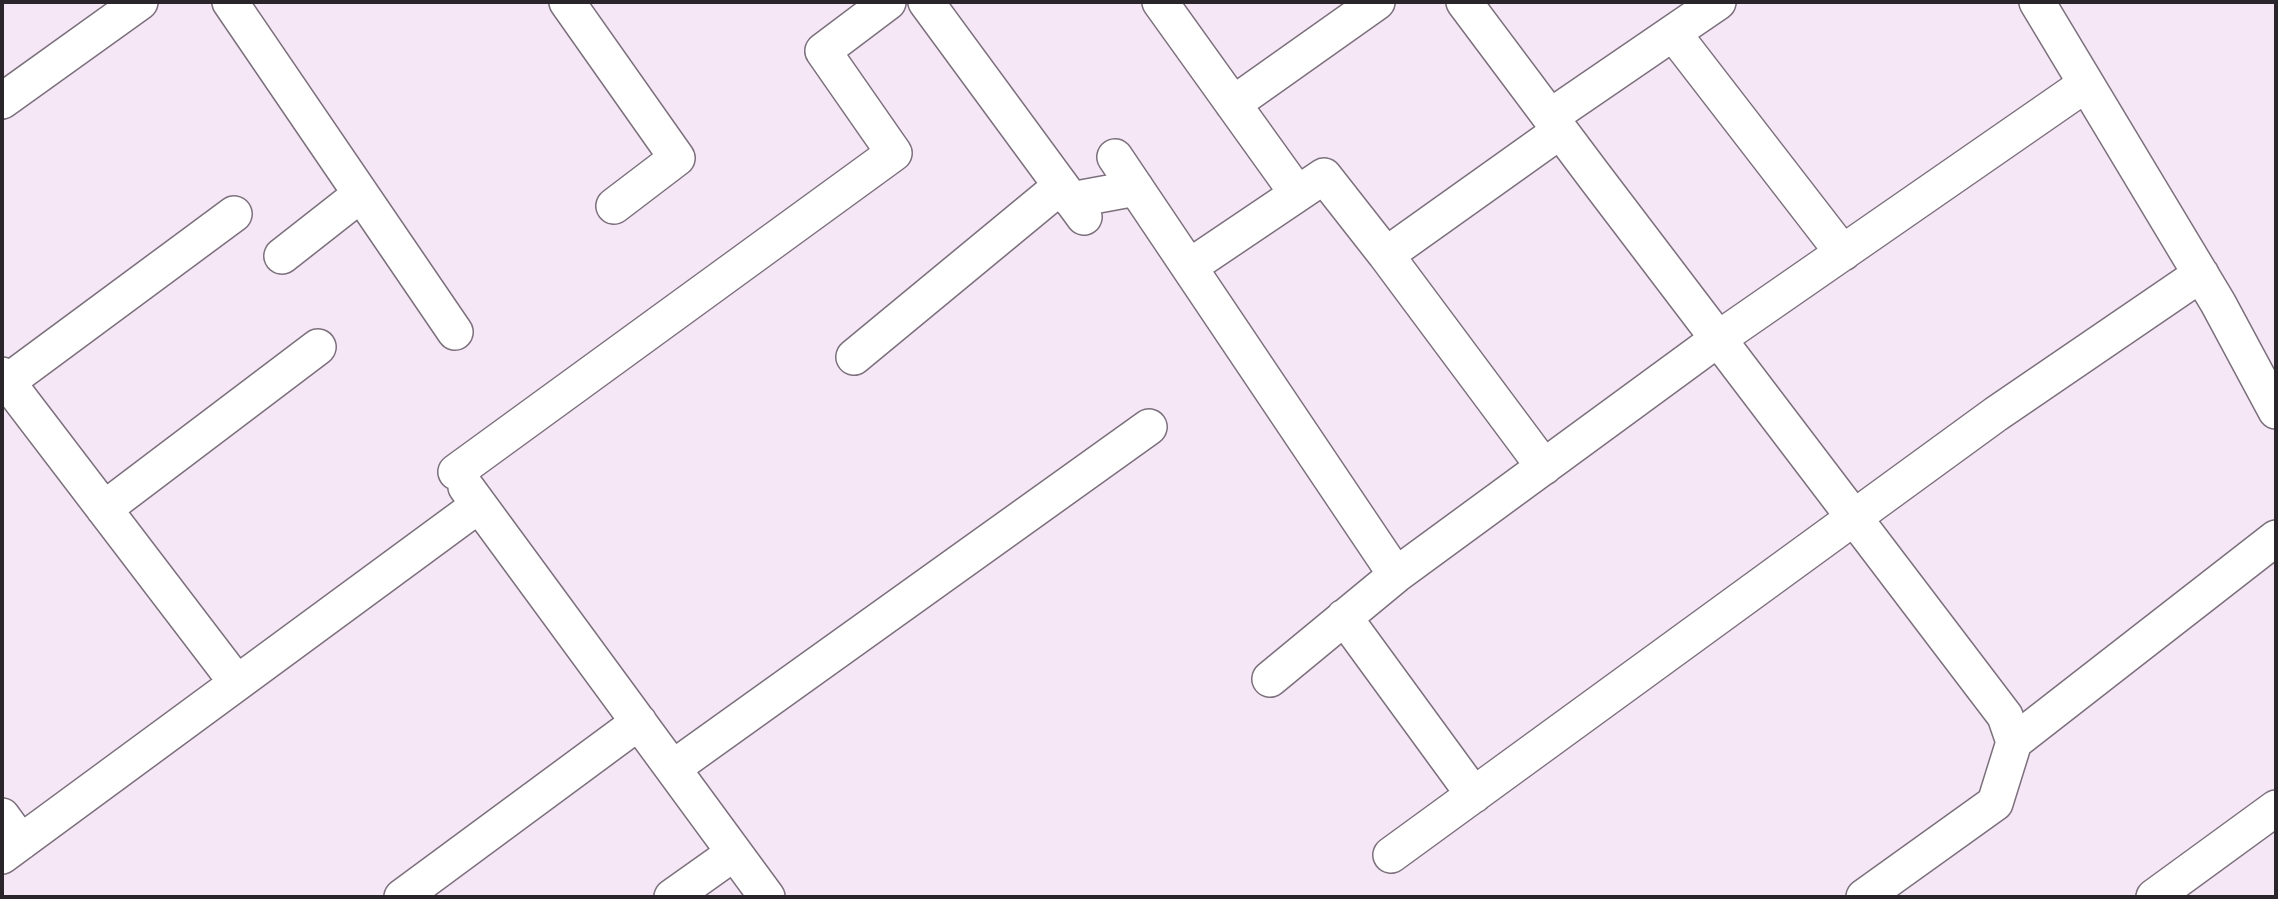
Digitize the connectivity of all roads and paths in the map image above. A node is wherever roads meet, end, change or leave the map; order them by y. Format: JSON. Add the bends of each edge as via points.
{"nodes":[{"id":1,"x":140,"y":2,"type":"edge"},
{"id":2,"x":230,"y":2,"type":"edge"},
{"id":3,"x":567,"y":2,"type":"edge"},
{"id":4,"x":888,"y":2,"type":"edge"},
{"id":5,"x":926,"y":2,"type":"edge"},
{"id":6,"x":1160,"y":2,"type":"edge"},
{"id":7,"x":1377,"y":2,"type":"edge"},
{"id":8,"x":1464,"y":2,"type":"edge"},
{"id":9,"x":1718,"y":2,"type":"edge"},
{"id":10,"x":2037,"y":2,"type":"edge"},
{"id":11,"x":1673,"y":33,"type":"junction"},
{"id":12,"x":2086,"y":85,"type":"junction"},
{"id":13,"x":2,"y":100,"type":"edge"},
{"id":14,"x":1233,"y":104,"type":"junction"},
{"id":15,"x":1555,"y":124,"type":"junction"},
{"id":16,"x":1115,"y":156,"type":"dead end"},
{"id":17,"x":1136,"y":188,"type":"junction"},
{"id":18,"x":1297,"y":193,"type":"junction"},
{"id":19,"x":360,"y":194,"type":"junction"},
{"id":20,"x":1072,"y":201,"type":"junction"},
{"id":21,"x":614,"y":206,"type":"dead end"},
{"id":22,"x":234,"y":214,"type":"dead end"},
{"id":23,"x":1843,"y":253,"type":"junction"},
{"id":24,"x":1386,"y":255,"type":"junction"},
{"id":25,"x":282,"y":256,"type":"dead end"},
{"id":26,"x":1189,"y":267,"type":"junction"},
{"id":27,"x":2201,"y":274,"type":"junction"},
{"id":28,"x":455,"y":332,"type":"dead end"},
{"id":29,"x":1718,"y":339,"type":"junction"},
{"id":30,"x":318,"y":347,"type":"dead end"},
{"id":31,"x":853,"y":357,"type":"dead end"},
{"id":32,"x":4,"y":378,"type":"edge"},
{"id":33,"x":2276,"y":411,"type":"edge"},
{"id":34,"x":1149,"y":427,"type":"dead end"},
{"id":35,"x":1544,"y":467,"type":"junction"},
{"id":36,"x":479,"y":505,"type":"junction"},
{"id":37,"x":104,"y":509,"type":"junction"},
{"id":38,"x":1854,"y":517,"type":"junction"},
{"id":39,"x":2276,"y":538,"type":"edge"},
{"id":40,"x":1396,"y":575,"type":"junction"},
{"id":41,"x":1344,"y":617,"type":"junction"},
{"id":42,"x":1269,"y":679,"type":"dead end"},
{"id":43,"x":237,"y":683,"type":"junction"},
{"id":44,"x":639,"y":722,"type":"junction"},
{"id":45,"x":2014,"y":742,"type":"junction"},
{"id":46,"x":673,"y":768,"type":"junction"},
{"id":47,"x":1474,"y":794,"type":"junction"},
{"id":48,"x":2276,"y":808,"type":"edge"},
{"id":49,"x":8,"y":838,"type":"edge"},
{"id":50,"x":734,"y":853,"type":"junction"},
{"id":51,"x":1391,"y":855,"type":"dead end"},
{"id":52,"x":402,"y":897,"type":"edge"},
{"id":53,"x":672,"y":897,"type":"edge"},
{"id":54,"x":767,"y":897,"type":"edge"},
{"id":55,"x":1864,"y":897,"type":"edge"},
{"id":56,"x":2154,"y":897,"type":"edge"}],
"edges":[{"from":1,"to":13,"type":"street"},
{"from":2,"to":19,"type":"street"},
{"from":3,"to":21,"type":"street","via":[[677,158]]},
{"from":4,"to":36,"type":"street","via":[[823,51],[894,153],[452,467]]},
{"from":5,"to":20,"type":"street"},
{"from":6,"to":14,"type":"street"},
{"from":7,"to":14,"type":"street"},
{"from":8,"to":15,"type":"street"},
{"from":9,"to":11,"type":"street"},
{"from":10,"to":12,"type":"street"},
{"from":11,"to":15,"type":"street"},
{"from":11,"to":23,"type":"street"},
{"from":12,"to":23,"type":"street"},
{"from":12,"to":27,"type":"street"},
{"from":14,"to":18,"type":"street"},
{"from":15,"to":24,"type":"street"},
{"from":15,"to":29,"type":"street"},
{"from":16,"to":17,"type":"street"},
{"from":17,"to":20,"type":"street"},
{"from":17,"to":26,"type":"street"},
{"from":18,"to":24,"type":"street","via":[[1324,176]]},
{"from":18,"to":26,"type":"street"},
{"from":19,"to":25,"type":"street"},
{"from":19,"to":28,"type":"street"},
{"from":20,"to":31,"type":"street"},
{"from":22,"to":32,"type":"street"},
{"from":23,"to":29,"type":"street"},
{"from":24,"to":35,"type":"street"},
{"from":26,"to":40,"type":"street"},
{"from":27,"to":33,"type":"street"},
{"from":27,"to":38,"type":"street"},
{"from":29,"to":35,"type":"street"},
{"from":29,"to":38,"type":"street"},
{"from":30,"to":37,"type":"street"},
{"from":32,"to":37,"type":"street"},
{"from":34,"to":46,"type":"street"},
{"from":35,"to":40,"type":"street"},
{"from":36,"to":43,"type":"street"},
{"from":36,"to":44,"type":"street"},
{"from":37,"to":43,"type":"street"},
{"from":38,"to":45,"type":"street","via":[[2005,716]]},
{"from":38,"to":47,"type":"street"},
{"from":39,"to":45,"type":"street"},
{"from":40,"to":41,"type":"street"},
{"from":41,"to":42,"type":"street"},
{"from":41,"to":47,"type":"street"},
{"from":43,"to":49,"type":"street"},
{"from":44,"to":46,"type":"street"},
{"from":44,"to":52,"type":"street"},
{"from":45,"to":55,"type":"street","via":[[1994,803]]},
{"from":46,"to":50,"type":"street"},
{"from":47,"to":51,"type":"street"},
{"from":48,"to":56,"type":"street"},
{"from":50,"to":53,"type":"street"},
{"from":50,"to":54,"type":"street"}]}
